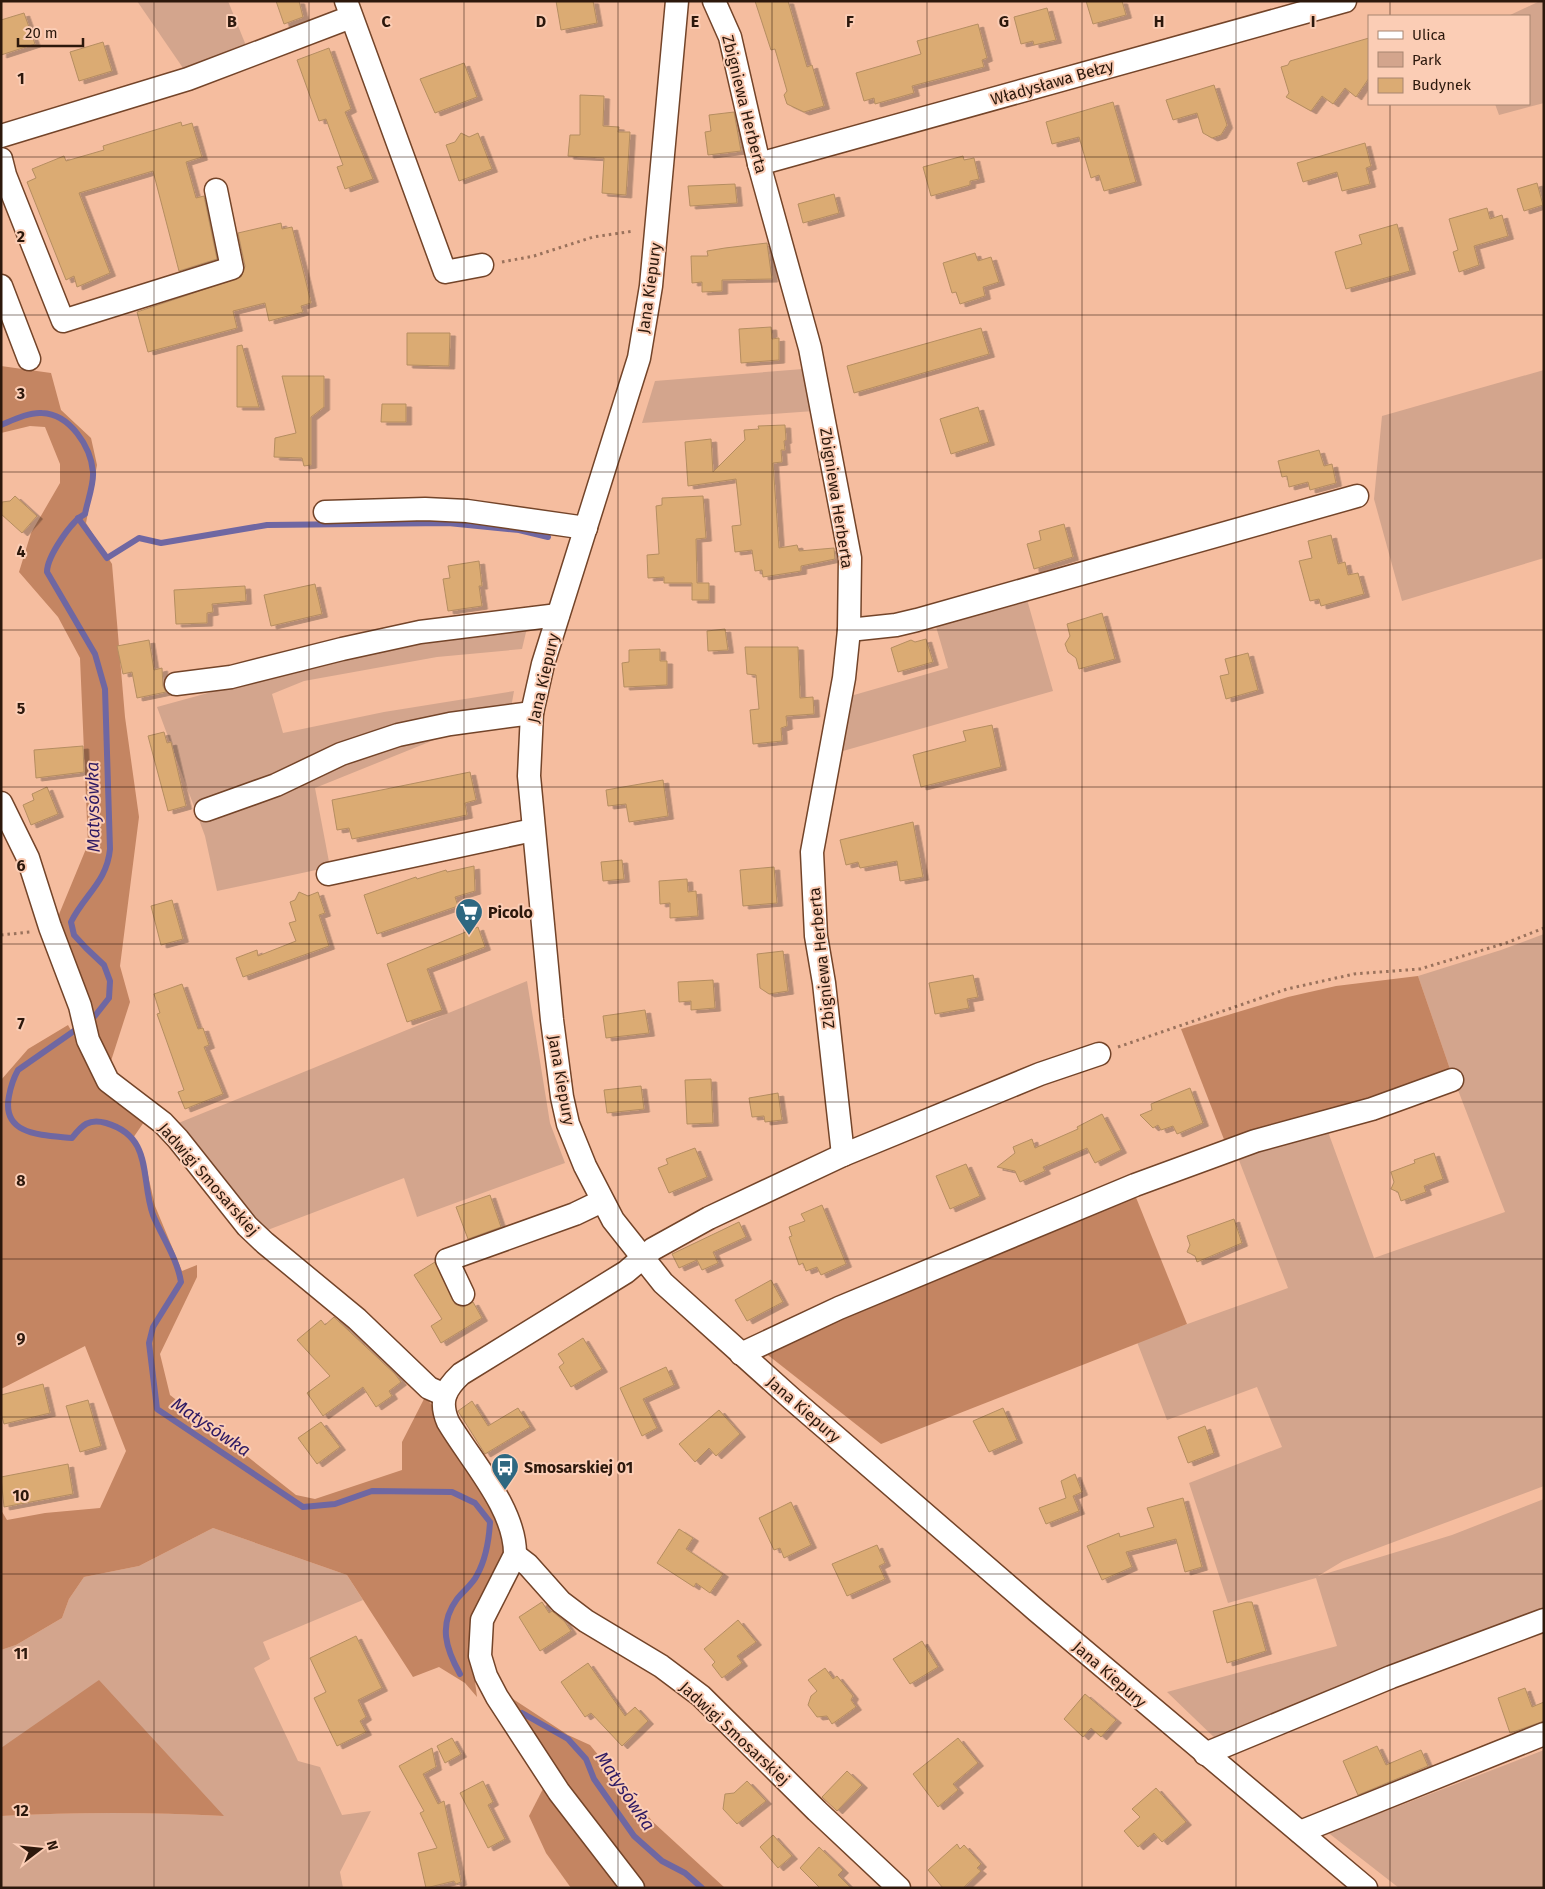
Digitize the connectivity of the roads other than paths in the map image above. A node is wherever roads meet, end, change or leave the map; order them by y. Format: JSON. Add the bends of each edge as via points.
{"nodes":[{"id":1,"x":678,"y":1,"type":"edge"},
{"id":2,"x":714,"y":1,"type":"edge"},
{"id":3,"x":1345,"y":1,"type":"edge"},
{"id":4,"x":348,"y":9,"type":"edge"},
{"id":5,"x":1,"y":136,"type":"edge"},
{"id":6,"x":759,"y":164,"type":"junction"},
{"id":7,"x":3,"y":170,"type":"edge"},
{"id":8,"x":216,"y":190,"type":"dead end"},
{"id":9,"x":482,"y":265,"type":"road end"},
{"id":10,"x":1,"y":286,"type":"edge"},
{"id":11,"x":29,"y":359,"type":"dead end"},
{"id":12,"x":1357,"y":496,"type":"dead end"},
{"id":13,"x":325,"y":512,"type":"dead end"},
{"id":14,"x":586,"y":528,"type":"junction"},
{"id":15,"x":558,"y":615,"type":"junction"},
{"id":16,"x":849,"y":630,"type":"junction"},
{"id":17,"x":176,"y":684,"type":"dead end"},
{"id":18,"x":532,"y":713,"type":"junction"},
{"id":19,"x":1,"y":803,"type":"edge"},
{"id":20,"x":206,"y":810,"type":"dead end"},
{"id":21,"x":533,"y":830,"type":"junction"},
{"id":22,"x":328,"y":874,"type":"dead end"},
{"id":23,"x":1099,"y":1054,"type":"road end"},
{"id":24,"x":1452,"y":1080,"type":"dead end"},
{"id":25,"x":844,"y":1155,"type":"junction"},
{"id":26,"x":602,"y":1201,"type":"junction"},
{"id":27,"x":642,"y":1258,"type":"junction"},
{"id":28,"x":463,"y":1294,"type":"dead end"},
{"id":29,"x":741,"y":1354,"type":"junction"},
{"id":30,"x":445,"y":1396,"type":"junction"},
{"id":31,"x":514,"y":1555,"type":"junction"},
{"id":32,"x":1544,"y":1620,"type":"edge"},
{"id":33,"x":1544,"y":1734,"type":"edge"},
{"id":34,"x":1205,"y":1754,"type":"junction"},
{"id":35,"x":1300,"y":1832,"type":"junction"},
{"id":36,"x":633,"y":1888,"type":"edge"},
{"id":37,"x":899,"y":1888,"type":"edge"},
{"id":38,"x":1366,"y":1888,"type":"edge"}],
"edges":[{"from":1,"to":14,"type":"street","name":"Jana Kiepury","via":[[652,286],[638,358]]},
{"from":2,"to":6,"type":"street","name":"Zbigniewa Herberta","via":[[730,37]]},
{"from":3,"to":6,"type":"street","name":"Władysława Bełzy"},
{"from":4,"to":5,"type":"street","via":[[188,79]]},
{"from":4,"to":9,"type":"street","via":[[445,272]]},
{"from":6,"to":16,"type":"street","name":"Zbigniewa Herberta","via":[[810,348],[826,426],[850,558]]},
{"from":7,"to":8,"type":"street","via":[[63,321],[232,268]]},
{"from":10,"to":11,"type":"street"},
{"from":12,"to":16,"type":"street","via":[[917,620]]},
{"from":13,"to":14,"type":"street","via":[[467,511]]},
{"from":14,"to":15,"type":"street","name":"Jana Kiepury"},
{"from":15,"to":17,"type":"street","via":[[412,634],[231,677]]},
{"from":15,"to":18,"type":"street","name":"Jana Kiepury"},
{"from":16,"to":25,"type":"street","name":"Zbigniewa Herberta","via":[[844,678],[812,852],[816,936]]},
{"from":18,"to":20,"type":"street","via":[[398,735],[341,754],[276,785]]},
{"from":18,"to":21,"type":"street","name":"Jana Kiepury","via":[[529,776]]},
{"from":19,"to":30,"type":"street","name":"Jadwigi Smosarskiej","via":[[28,858],[80,1006],[88,1040],[108,1081],[163,1123],[247,1226],[357,1319],[429,1388]]},
{"from":21,"to":22,"type":"street"},
{"from":21,"to":26,"type":"street","name":"Jana Kiepury","via":[[562,1097],[574,1141]]},
{"from":23,"to":25,"type":"street","via":[[1040,1074]]},
{"from":24,"to":29,"type":"street","via":[[1372,1109],[1255,1141],[1126,1189],[839,1308]]},
{"from":25,"to":27,"type":"street","via":[[709,1218]]},
{"from":26,"to":27,"type":"street","name":"Jana Kiepury"},
{"from":26,"to":28,"type":"street","via":[[576,1214],[447,1260]]},
{"from":27,"to":29,"type":"street","name":"Jana Kiepury","via":[[663,1283]]},
{"from":27,"to":30,"type":"street","via":[[626,1272],[461,1374]]},
{"from":29,"to":34,"type":"street","name":"Jana Kiepury"},
{"from":30,"to":31,"type":"street","via":[[443,1409],[448,1422],[503,1509],[512,1529]]},
{"from":31,"to":36,"type":"street","via":[[482,1620],[480,1656],[486,1676],[560,1792]]},
{"from":31,"to":37,"type":"street","name":"Jadwigi Smosarskiej","via":[[528,1565],[561,1602],[586,1621],[661,1666],[701,1696]]},
{"from":32,"to":34,"type":"street","via":[[1391,1677]]},
{"from":33,"to":35,"type":"street"},
{"from":34,"to":35,"type":"street","name":"Jana Kiepury"},
{"from":35,"to":38,"type":"street","name":"Jana Kiepury"}]}
